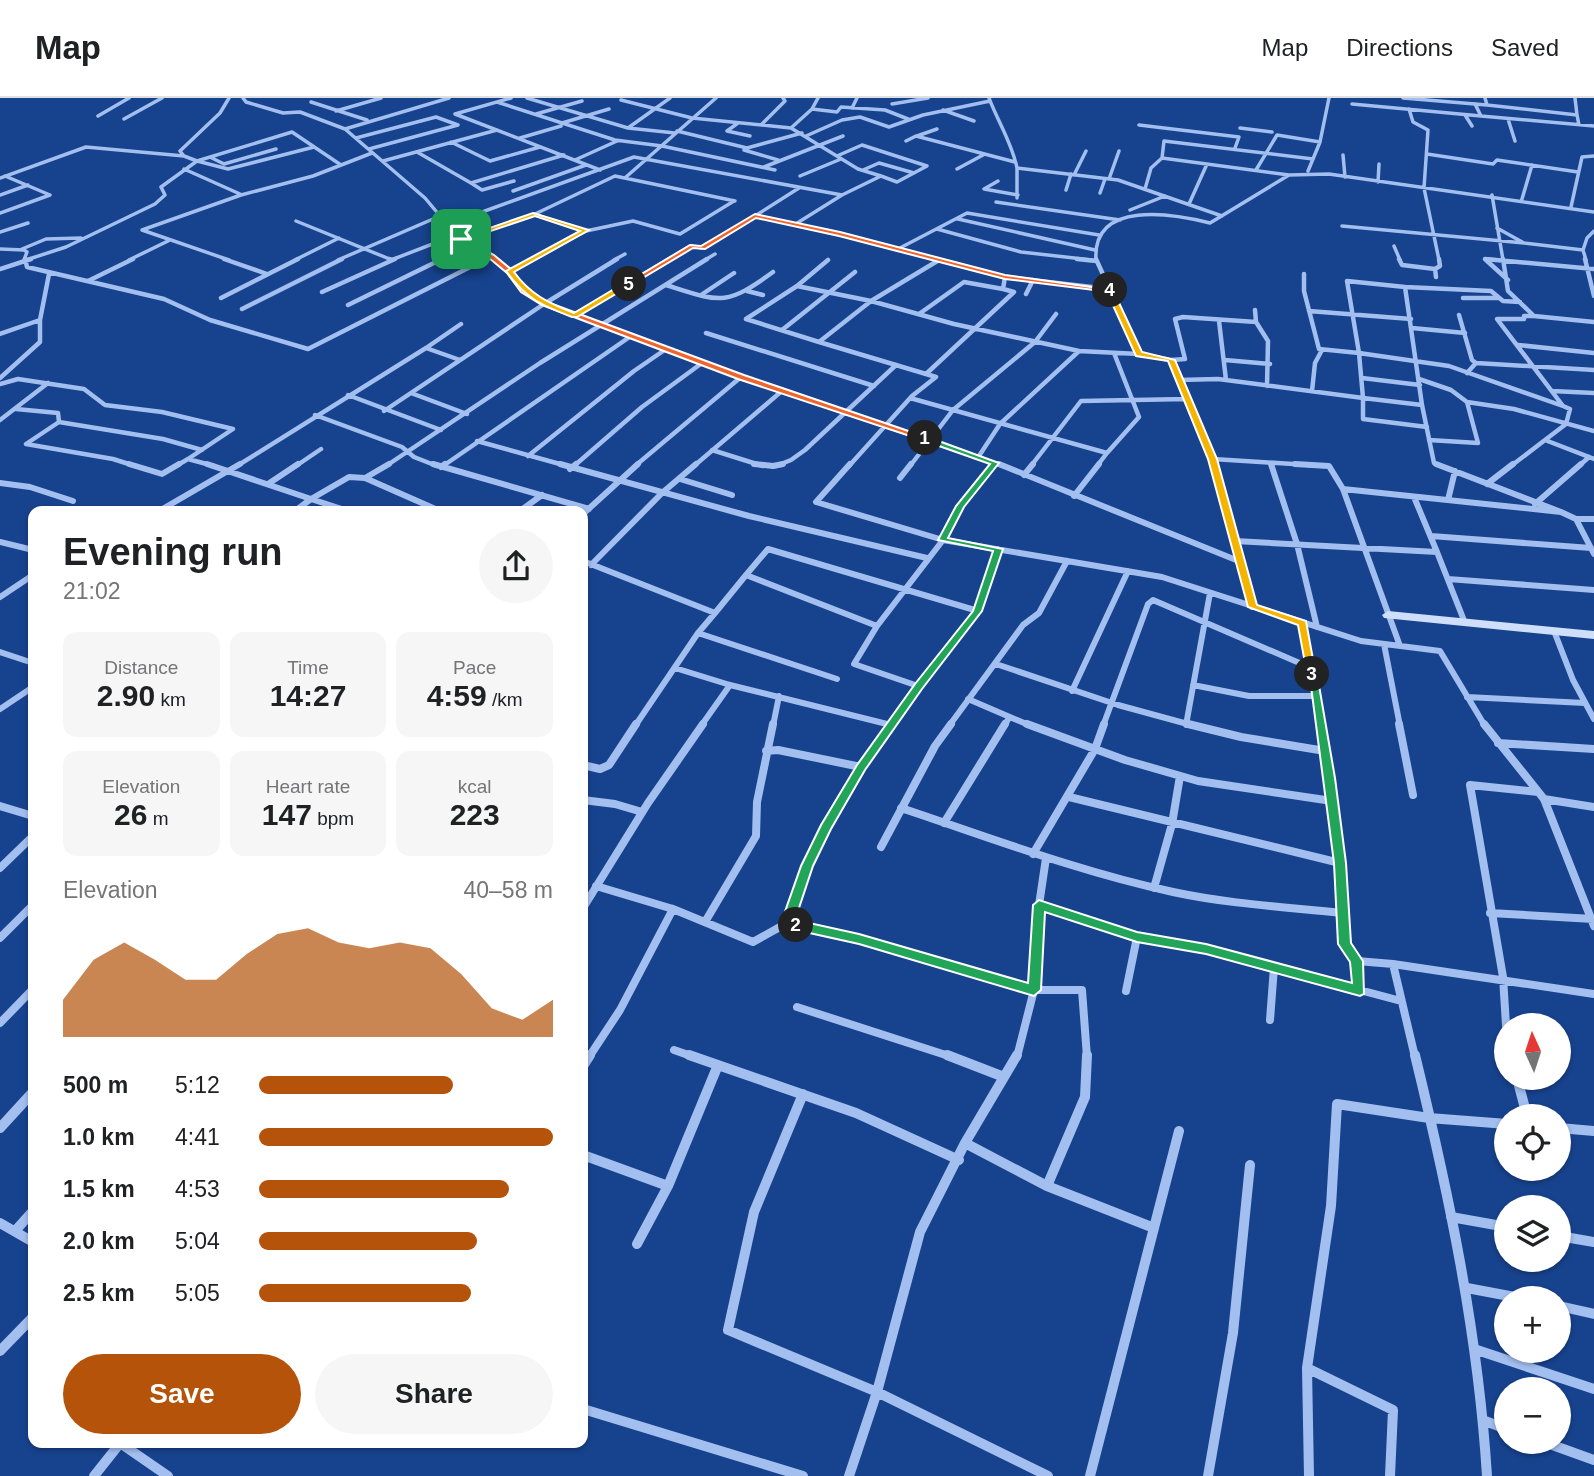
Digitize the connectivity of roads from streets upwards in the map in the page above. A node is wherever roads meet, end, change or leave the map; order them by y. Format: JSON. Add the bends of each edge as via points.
{"nodes":[{"id":1,"x":129,"y":98,"type":"edge"},
{"id":2,"x":162,"y":98,"type":"edge"},
{"id":3,"x":229,"y":98,"type":"edge"},
{"id":4,"x":243,"y":98,"type":"edge"},
{"id":5,"x":381,"y":98,"type":"edge"},
{"id":6,"x":449,"y":98,"type":"edge"},
{"id":7,"x":511,"y":98,"type":"edge"},
{"id":8,"x":527,"y":98,"type":"edge"},
{"id":9,"x":629,"y":98,"type":"edge"},
{"id":10,"x":670,"y":98,"type":"edge"},
{"id":11,"x":716,"y":98,"type":"edge"},
{"id":12,"x":783,"y":98,"type":"edge"},
{"id":13,"x":818,"y":98,"type":"edge"},
{"id":14,"x":857,"y":98,"type":"edge"},
{"id":15,"x":895,"y":98,"type":"edge"},
{"id":16,"x":928,"y":98,"type":"edge"},
{"id":17,"x":1329,"y":98,"type":"edge"},
{"id":18,"x":1403,"y":98,"type":"edge"},
{"id":19,"x":1485,"y":98,"type":"edge"},
{"id":20,"x":1575,"y":98,"type":"edge"},
{"id":21,"x":582,"y":99,"type":"edge"},
{"id":22,"x":990,"y":99,"type":"edge"},
{"id":23,"x":312,"y":102,"type":"dead end"},
{"id":24,"x":497,"y":102,"type":"junction"},
{"id":25,"x":892,"y":104,"type":"junction"},
{"id":26,"x":1352,"y":104,"type":"dead end"},
{"id":27,"x":1475,"y":104,"type":"junction"},
{"id":28,"x":1487,"y":105,"type":"junction"},
{"id":29,"x":559,"y":108,"type":"junction"},
{"id":30,"x":852,"y":108,"type":"junction"},
{"id":31,"x":609,"y":109,"type":"dead end"},
{"id":32,"x":658,"y":109,"type":"junction"},
{"id":33,"x":812,"y":109,"type":"junction"},
{"id":34,"x":1409,"y":109,"type":"junction"},
{"id":35,"x":943,"y":110,"type":"junction"},
{"id":36,"x":336,"y":111,"type":"junction"},
{"id":37,"x":888,"y":112,"type":"junction"},
{"id":38,"x":534,"y":115,"type":"junction"},
{"id":39,"x":1465,"y":115,"type":"junction"},
{"id":40,"x":1577,"y":115,"type":"junction"},
{"id":41,"x":98,"y":116,"type":"dead end"},
{"id":42,"x":586,"y":116,"type":"junction"},
{"id":43,"x":1480,"y":116,"type":"junction"},
{"id":44,"x":692,"y":118,"type":"junction"},
{"id":45,"x":124,"y":119,"type":"dead end"},
{"id":46,"x":908,"y":119,"type":"junction"},
{"id":47,"x":1508,"y":119,"type":"junction"},
{"id":48,"x":375,"y":121,"type":"junction"},
{"id":49,"x":974,"y":121,"type":"dead end"},
{"id":50,"x":738,"y":122,"type":"junction"},
{"id":51,"x":762,"y":124,"type":"junction"},
{"id":52,"x":561,"y":125,"type":"junction"},
{"id":53,"x":1139,"y":125,"type":"dead end"},
{"id":54,"x":1272,"y":125,"type":"dead end"},
{"id":55,"x":1579,"y":125,"type":"junction"},
{"id":56,"x":1472,"y":126,"type":"dead end"},
{"id":57,"x":1594,"y":126,"type":"edge"},
{"id":58,"x":629,"y":128,"type":"junction"},
{"id":59,"x":791,"y":128,"type":"junction"},
{"id":60,"x":1240,"y":128,"type":"dead end"},
{"id":61,"x":345,"y":129,"type":"junction"},
{"id":62,"x":937,"y":129,"type":"dead end"},
{"id":63,"x":499,"y":130,"type":"junction"},
{"id":64,"x":676,"y":132,"type":"junction"},
{"id":65,"x":1272,"y":132,"type":"junction"},
{"id":66,"x":802,"y":133,"type":"junction"},
{"id":67,"x":1277,"y":135,"type":"junction"},
{"id":68,"x":750,"y":136,"type":"dead end"},
{"id":69,"x":806,"y":136,"type":"junction"},
{"id":70,"x":843,"y":136,"type":"dead end"},
{"id":71,"x":916,"y":136,"type":"junction"},
{"id":72,"x":356,"y":138,"type":"junction"},
{"id":73,"x":520,"y":138,"type":"junction"},
{"id":74,"x":616,"y":141,"type":"junction"},
{"id":75,"x":905,"y":141,"type":"dead end"},
{"id":76,"x":1515,"y":141,"type":"dead end"},
{"id":77,"x":451,"y":142,"type":"junction"},
{"id":78,"x":1320,"y":142,"type":"junction"},
{"id":79,"x":819,"y":145,"type":"junction"},
{"id":80,"x":662,"y":146,"type":"junction"},
{"id":81,"x":314,"y":147,"type":"junction"},
{"id":82,"x":541,"y":147,"type":"junction"},
{"id":83,"x":987,"y":147,"type":"dead end"},
{"id":84,"x":747,"y":148,"type":"junction"},
{"id":85,"x":1235,"y":148,"type":"junction"},
{"id":86,"x":276,"y":149,"type":"dead end"},
{"id":87,"x":370,"y":151,"type":"junction"},
{"id":88,"x":1086,"y":151,"type":"dead end"},
{"id":89,"x":1119,"y":151,"type":"dead end"},
{"id":90,"x":417,"y":152,"type":"junction"},
{"id":91,"x":975,"y":152,"type":"junction"},
{"id":92,"x":1267,"y":153,"type":"junction"},
{"id":93,"x":984,"y":154,"type":"junction"},
{"id":94,"x":1427,"y":154,"type":"junction"},
{"id":95,"x":564,"y":155,"type":"junction"},
{"id":96,"x":1342,"y":155,"type":"dead end"},
{"id":97,"x":184,"y":156,"type":"junction"},
{"id":98,"x":1594,"y":156,"type":"edge"},
{"id":99,"x":209,"y":157,"type":"junction"},
{"id":100,"x":839,"y":157,"type":"junction"},
{"id":101,"x":1161,"y":158,"type":"junction"},
{"id":102,"x":646,"y":159,"type":"junction"},
{"id":103,"x":1313,"y":159,"type":"junction"},
{"id":104,"x":575,"y":160,"type":"junction"},
{"id":105,"x":778,"y":160,"type":"junction"},
{"id":106,"x":197,"y":161,"type":"junction"},
{"id":107,"x":383,"y":161,"type":"junction"},
{"id":108,"x":1207,"y":164,"type":"junction"},
{"id":109,"x":1379,"y":164,"type":"dead end"},
{"id":110,"x":341,"y":165,"type":"junction"},
{"id":111,"x":586,"y":165,"type":"junction"},
{"id":112,"x":1016,"y":165,"type":"junction"},
{"id":113,"x":1532,"y":165,"type":"junction"},
{"id":114,"x":764,"y":167,"type":"junction"},
{"id":115,"x":184,"y":169,"type":"junction"},
{"id":116,"x":957,"y":169,"type":"dead end"},
{"id":117,"x":775,"y":170,"type":"dead end"},
{"id":118,"x":863,"y":170,"type":"junction"},
{"id":119,"x":1256,"y":170,"type":"junction"},
{"id":120,"x":601,"y":171,"type":"junction"},
{"id":121,"x":1308,"y":171,"type":"junction"},
{"id":122,"x":1578,"y":172,"type":"junction"},
{"id":123,"x":914,"y":173,"type":"junction"},
{"id":124,"x":1072,"y":175,"type":"junction"},
{"id":125,"x":1289,"y":175,"type":"junction"},
{"id":126,"x":2,"y":176,"type":"edge"},
{"id":127,"x":800,"y":176,"type":"dead end"},
{"id":128,"x":881,"y":176,"type":"junction"},
{"id":129,"x":626,"y":177,"type":"junction"},
{"id":130,"x":1345,"y":177,"type":"junction"},
{"id":131,"x":1107,"y":179,"type":"junction"},
{"id":132,"x":514,"y":181,"type":"dead end"},
{"id":133,"x":998,"y":181,"type":"dead end"},
{"id":134,"x":1378,"y":182,"type":"junction"},
{"id":135,"x":471,"y":183,"type":"junction"},
{"id":136,"x":29,"y":185,"type":"junction"},
{"id":137,"x":799,"y":188,"type":"junction"},
{"id":138,"x":1424,"y":188,"type":"junction"},
{"id":139,"x":1144,"y":189,"type":"junction"},
{"id":140,"x":1066,"y":190,"type":"dead end"},
{"id":141,"x":513,"y":191,"type":"dead end"},
{"id":142,"x":1100,"y":193,"type":"dead end"},
{"id":143,"x":0,"y":195,"type":"edge"},
{"id":144,"x":241,"y":195,"type":"junction"},
{"id":145,"x":842,"y":195,"type":"junction"},
{"id":146,"x":1018,"y":195,"type":"junction"},
{"id":147,"x":1492,"y":195,"type":"junction"},
{"id":148,"x":1165,"y":196,"type":"junction"},
{"id":149,"x":1522,"y":199,"type":"junction"},
{"id":150,"x":996,"y":202,"type":"dead end"},
{"id":151,"x":1189,"y":204,"type":"junction"},
{"id":152,"x":1015,"y":205,"type":"junction"},
{"id":153,"x":1571,"y":207,"type":"junction"},
{"id":154,"x":1594,"y":212,"type":"edge"},
{"id":155,"x":0,"y":213,"type":"edge"},
{"id":156,"x":1137,"y":213,"type":"junction"},
{"id":157,"x":535,"y":214,"type":"junction"},
{"id":158,"x":440,"y":216,"type":"junction"},
{"id":159,"x":755,"y":216,"type":"junction"},
{"id":160,"x":1222,"y":216,"type":"junction"},
{"id":161,"x":958,"y":219,"type":"junction"},
{"id":162,"x":1120,"y":220,"type":"junction"},
{"id":163,"x":296,"y":221,"type":"dead end"},
{"id":164,"x":28,"y":223,"type":"dead end"},
{"id":165,"x":449,"y":224,"type":"junction"},
{"id":166,"x":794,"y":225,"type":"junction"},
{"id":167,"x":1342,"y":226,"type":"dead end"},
{"id":168,"x":1497,"y":228,"type":"junction"},
{"id":169,"x":937,"y":229,"type":"junction"},
{"id":170,"x":586,"y":230,"type":"junction"},
{"id":171,"x":1594,"y":231,"type":"edge"},
{"id":172,"x":0,"y":232,"type":"edge"},
{"id":173,"x":1435,"y":234,"type":"junction"},
{"id":174,"x":1099,"y":235,"type":"junction"},
{"id":175,"x":85,"y":237,"type":"junction"},
{"id":176,"x":459,"y":237,"type":"junction"},
{"id":177,"x":339,"y":238,"type":"junction"},
{"id":178,"x":170,"y":240,"type":"junction"},
{"id":179,"x":1500,"y":241,"type":"junction"},
{"id":180,"x":1524,"y":243,"type":"junction"},
{"id":181,"x":470,"y":245,"type":"junction"},
{"id":182,"x":1394,"y":246,"type":"dead end"},
{"id":183,"x":364,"y":248,"type":"junction"},
{"id":184,"x":0,"y":249,"type":"edge"},
{"id":185,"x":21,"y":249,"type":"junction"},
{"id":186,"x":898,"y":249,"type":"junction"},
{"id":187,"x":1095,"y":250,"type":"junction"},
{"id":188,"x":1583,"y":250,"type":"junction"},
{"id":189,"x":625,"y":254,"type":"dead end"},
{"id":190,"x":715,"y":254,"type":"dead end"},
{"id":191,"x":491,"y":256,"type":"junction"},
{"id":192,"x":392,"y":260,"type":"junction"},
{"id":193,"x":828,"y":260,"type":"dead end"},
{"id":194,"x":940,"y":260,"type":"junction"},
{"id":195,"x":1096,"y":261,"type":"junction"},
{"id":196,"x":24,"y":262,"type":"junction"},
{"id":197,"x":1503,"y":262,"type":"junction"},
{"id":198,"x":1587,"y":268,"type":"junction"},
{"id":199,"x":0,"y":269,"type":"edge"},
{"id":200,"x":1435,"y":269,"type":"junction"},
{"id":201,"x":1594,"y":269,"type":"edge"},
{"id":202,"x":510,"y":271,"type":"junction"},
{"id":203,"x":773,"y":272,"type":"dead end"},
{"id":204,"x":855,"y":272,"type":"dead end"},
{"id":205,"x":734,"y":273,"type":"dead end"},
{"id":206,"x":49,"y":274,"type":"junction"},
{"id":207,"x":267,"y":274,"type":"junction"},
{"id":208,"x":1304,"y":274,"type":"dead end"},
{"id":209,"x":1005,"y":277,"type":"junction"},
{"id":210,"x":1436,"y":277,"type":"dead end"},
{"id":211,"x":1033,"y":280,"type":"junction"},
{"id":212,"x":1509,"y":280,"type":"junction"},
{"id":213,"x":87,"y":281,"type":"junction"},
{"id":214,"x":666,"y":285,"type":"junction"},
{"id":215,"x":797,"y":286,"type":"junction"},
{"id":216,"x":1405,"y":287,"type":"junction"},
{"id":217,"x":1003,"y":289,"type":"junction"},
{"id":218,"x":1109,"y":289,"type":"junction"},
{"id":219,"x":747,"y":291,"type":"junction"},
{"id":220,"x":322,"y":292,"type":"dead end"},
{"id":221,"x":830,"y":293,"type":"junction"},
{"id":222,"x":1026,"y":293,"type":"dead end"},
{"id":223,"x":701,"y":295,"type":"junction"},
{"id":224,"x":763,"y":295,"type":"dead end"},
{"id":225,"x":1594,"y":296,"type":"edge"},
{"id":226,"x":221,"y":298,"type":"dead end"},
{"id":227,"x":1463,"y":298,"type":"dead end"},
{"id":228,"x":1499,"y":298,"type":"junction"},
{"id":229,"x":871,"y":301,"type":"junction"},
{"id":230,"x":1520,"y":302,"type":"junction"},
{"id":231,"x":544,"y":304,"type":"junction"},
{"id":232,"x":348,"y":305,"type":"dead end"},
{"id":233,"x":242,"y":309,"type":"dead end"},
{"id":234,"x":1255,"y":310,"type":"dead end"},
{"id":235,"x":1309,"y":311,"type":"junction"},
{"id":236,"x":919,"y":314,"type":"junction"},
{"id":237,"x":1056,"y":314,"type":"dead end"},
{"id":238,"x":1353,"y":315,"type":"junction"},
{"id":239,"x":1459,"y":315,"type":"dead end"},
{"id":240,"x":575,"y":316,"type":"junction"},
{"id":241,"x":1534,"y":316,"type":"junction"},
{"id":242,"x":1411,"y":319,"type":"junction"},
{"id":243,"x":40,"y":320,"type":"junction"},
{"id":244,"x":1219,"y":321,"type":"junction"},
{"id":245,"x":1256,"y":322,"type":"junction"},
{"id":246,"x":1594,"y":323,"type":"edge"},
{"id":247,"x":461,"y":324,"type":"dead end"},
{"id":248,"x":601,"y":325,"type":"junction"},
{"id":249,"x":975,"y":328,"type":"junction"},
{"id":250,"x":1412,"y":328,"type":"junction"},
{"id":251,"x":782,"y":330,"type":"junction"},
{"id":252,"x":706,"y":333,"type":"dead end"},
{"id":253,"x":1465,"y":333,"type":"junction"},
{"id":254,"x":0,"y":334,"type":"edge"},
{"id":255,"x":631,"y":336,"type":"junction"},
{"id":256,"x":819,"y":342,"type":"junction"},
{"id":257,"x":1035,"y":342,"type":"junction"},
{"id":258,"x":1518,"y":345,"type":"junction"},
{"id":259,"x":426,"y":348,"type":"junction"},
{"id":260,"x":666,"y":349,"type":"junction"},
{"id":261,"x":1322,"y":350,"type":"junction"},
{"id":262,"x":1080,"y":351,"type":"junction"},
{"id":263,"x":1114,"y":353,"type":"junction"},
{"id":264,"x":1594,"y":353,"type":"edge"},
{"id":265,"x":1139,"y":354,"type":"junction"},
{"id":266,"x":1359,"y":354,"type":"junction"},
{"id":267,"x":460,"y":360,"type":"junction"},
{"id":268,"x":1171,"y":360,"type":"junction"},
{"id":269,"x":1225,"y":360,"type":"junction"},
{"id":270,"x":1417,"y":361,"type":"junction"},
{"id":271,"x":702,"y":363,"type":"junction"},
{"id":272,"x":1476,"y":363,"type":"junction"},
{"id":273,"x":1270,"y":364,"type":"junction"},
{"id":274,"x":896,"y":365,"type":"junction"},
{"id":275,"x":1534,"y":369,"type":"junction"},
{"id":276,"x":1594,"y":370,"type":"edge"},
{"id":277,"x":1467,"y":373,"type":"junction"},
{"id":278,"x":926,"y":374,"type":"junction"},
{"id":279,"x":741,"y":377,"type":"junction"},
{"id":280,"x":0,"y":378,"type":"edge"},
{"id":281,"x":1362,"y":378,"type":"junction"},
{"id":282,"x":1179,"y":380,"type":"junction"},
{"id":283,"x":1226,"y":380,"type":"junction"},
{"id":284,"x":1420,"y":382,"type":"junction"},
{"id":285,"x":48,"y":383,"type":"junction"},
{"id":286,"x":0,"y":384,"type":"edge"},
{"id":287,"x":874,"y":386,"type":"junction"},
{"id":288,"x":1267,"y":386,"type":"junction"},
{"id":289,"x":783,"y":390,"type":"junction"},
{"id":290,"x":1312,"y":391,"type":"junction"},
{"id":291,"x":1552,"y":391,"type":"junction"},
{"id":292,"x":411,"y":393,"type":"junction"},
{"id":293,"x":1594,"y":393,"type":"edge"},
{"id":294,"x":348,"y":395,"type":"junction"},
{"id":295,"x":910,"y":398,"type":"junction"},
{"id":296,"x":1363,"y":398,"type":"junction"},
{"id":297,"x":1187,"y":399,"type":"junction"},
{"id":298,"x":1131,"y":400,"type":"junction"},
{"id":299,"x":1467,"y":402,"type":"junction"},
{"id":300,"x":1422,"y":405,"type":"junction"},
{"id":301,"x":1563,"y":406,"type":"junction"},
{"id":302,"x":16,"y":408,"type":"junction"},
{"id":303,"x":953,"y":410,"type":"junction"},
{"id":304,"x":384,"y":411,"type":"junction"},
{"id":305,"x":846,"y":411,"type":"junction"},
{"id":306,"x":467,"y":414,"type":"junction"},
{"id":307,"x":315,"y":415,"type":"junction"},
{"id":308,"x":0,"y":420,"type":"edge"},
{"id":309,"x":59,"y":422,"type":"junction"},
{"id":310,"x":888,"y":424,"type":"junction"},
{"id":311,"x":1000,"y":424,"type":"junction"},
{"id":312,"x":1566,"y":424,"type":"junction"},
{"id":313,"x":1427,"y":427,"type":"junction"},
{"id":314,"x":442,"y":430,"type":"junction"},
{"id":315,"x":1594,"y":431,"type":"edge"},
{"id":316,"x":928,"y":439,"type":"junction"},
{"id":317,"x":1052,"y":439,"type":"junction"},
{"id":318,"x":1429,"y":440,"type":"junction"},
{"id":319,"x":1545,"y":440,"type":"junction"},
{"id":320,"x":477,"y":441,"type":"junction"},
{"id":321,"x":321,"y":449,"type":"dead end"},
{"id":322,"x":202,"y":450,"type":"junction"},
{"id":323,"x":712,"y":450,"type":"junction"},
{"id":324,"x":409,"y":452,"type":"junction"},
{"id":325,"x":1107,"y":453,"type":"junction"},
{"id":326,"x":528,"y":456,"type":"junction"},
{"id":327,"x":979,"y":456,"type":"junction"},
{"id":328,"x":1592,"y":458,"type":"edge"},
{"id":329,"x":188,"y":459,"type":"junction"},
{"id":330,"x":1213,"y":459,"type":"junction"},
{"id":331,"x":995,"y":463,"type":"junction"},
{"id":332,"x":1271,"y":463,"type":"junction"},
{"id":333,"x":441,"y":467,"type":"junction"},
{"id":334,"x":570,"y":469,"type":"junction"},
{"id":335,"x":230,"y":470,"type":"junction"},
{"id":336,"x":1455,"y":471,"type":"junction"},
{"id":337,"x":1024,"y":475,"type":"junction"},
{"id":338,"x":365,"y":478,"type":"junction"},
{"id":339,"x":900,"y":478,"type":"dead end"},
{"id":340,"x":680,"y":479,"type":"junction"},
{"id":341,"x":616,"y":482,"type":"junction"},
{"id":342,"x":0,"y":483,"type":"edge"},
{"id":343,"x":268,"y":484,"type":"junction"},
{"id":344,"x":1487,"y":484,"type":"junction"},
{"id":345,"x":1343,"y":489,"type":"junction"},
{"id":346,"x":662,"y":494,"type":"junction"},
{"id":347,"x":542,"y":495,"type":"junction"},
{"id":348,"x":732,"y":495,"type":"dead end"},
{"id":349,"x":1074,"y":496,"type":"junction"},
{"id":350,"x":1414,"y":497,"type":"junction"},
{"id":351,"x":312,"y":499,"type":"junction"},
{"id":352,"x":73,"y":500,"type":"dead end"},
{"id":353,"x":1448,"y":500,"type":"junction"},
{"id":354,"x":1536,"y":503,"type":"junction"},
{"id":355,"x":168,"y":506,"type":"edge"},
{"id":356,"x":302,"y":506,"type":"edge"},
{"id":357,"x":333,"y":506,"type":"edge"},
{"id":358,"x":429,"y":506,"type":"edge"},
{"id":359,"x":527,"y":506,"type":"edge"},
{"id":360,"x":579,"y":506,"type":"edge"},
{"id":361,"x":589,"y":509,"type":"edge"},
{"id":362,"x":1528,"y":509,"type":"junction"},
{"id":363,"x":1561,"y":512,"type":"junction"},
{"id":364,"x":1576,"y":519,"type":"junction"},
{"id":365,"x":1594,"y":519,"type":"edge"},
{"id":366,"x":1431,"y":536,"type":"junction"},
{"id":367,"x":943,"y":540,"type":"junction"},
{"id":368,"x":1235,"y":541,"type":"junction"},
{"id":369,"x":0,"y":542,"type":"edge"},
{"id":370,"x":1297,"y":544,"type":"junction"},
{"id":371,"x":1363,"y":546,"type":"junction"},
{"id":372,"x":28,"y":549,"type":"edge"},
{"id":373,"x":998,"y":549,"type":"junction"},
{"id":374,"x":1592,"y":551,"type":"edge"},
{"id":375,"x":1437,"y":552,"type":"junction"},
{"id":376,"x":927,"y":558,"type":"junction"},
{"id":377,"x":1066,"y":561,"type":"junction"},
{"id":378,"x":1241,"y":562,"type":"junction"},
{"id":379,"x":588,"y":564,"type":"edge"},
{"id":380,"x":591,"y":565,"type":"junction"},
{"id":381,"x":1128,"y":571,"type":"junction"},
{"id":382,"x":746,"y":575,"type":"junction"},
{"id":383,"x":28,"y":578,"type":"edge"},
{"id":384,"x":1448,"y":579,"type":"junction"},
{"id":385,"x":0,"y":587,"type":"edge"},
{"id":386,"x":903,"y":589,"type":"junction"},
{"id":387,"x":1594,"y":590,"type":"edge"},
{"id":388,"x":7,"y":593,"type":"junction"},
{"id":389,"x":1210,"y":593,"type":"junction"},
{"id":390,"x":0,"y":597,"type":"edge"},
{"id":391,"x":1252,"y":607,"type":"junction"},
{"id":392,"x":978,"y":611,"type":"junction"},
{"id":393,"x":715,"y":613,"type":"junction"},
{"id":394,"x":1388,"y":615,"type":"junction"},
{"id":395,"x":1204,"y":621,"type":"junction"},
{"id":396,"x":1303,"y":623,"type":"junction"},
{"id":397,"x":1465,"y":623,"type":"junction"},
{"id":398,"x":877,"y":626,"type":"junction"},
{"id":399,"x":1317,"y":627,"type":"junction"},
{"id":400,"x":1554,"y":631,"type":"junction"},
{"id":401,"x":698,"y":633,"type":"junction"},
{"id":402,"x":1594,"y":635,"type":"edge"},
{"id":403,"x":1384,"y":644,"type":"junction"},
{"id":404,"x":1400,"y":646,"type":"junction"},
{"id":405,"x":0,"y":652,"type":"edge"},
{"id":406,"x":28,"y":661,"type":"edge"},
{"id":407,"x":996,"y":664,"type":"junction"},
{"id":408,"x":675,"y":668,"type":"junction"},
{"id":409,"x":1311,"y":668,"type":"junction"},
{"id":410,"x":837,"y":679,"type":"dead end"},
{"id":411,"x":730,"y":685,"type":"junction"},
{"id":412,"x":1193,"y":685,"type":"junction"},
{"id":413,"x":918,"y":686,"type":"junction"},
{"id":414,"x":28,"y":690,"type":"edge"},
{"id":415,"x":1072,"y":691,"type":"junction"},
{"id":416,"x":779,"y":695,"type":"junction"},
{"id":417,"x":1316,"y":696,"type":"junction"},
{"id":418,"x":1467,"y":697,"type":"junction"},
{"id":419,"x":968,"y":699,"type":"junction"},
{"id":420,"x":1585,"y":703,"type":"junction"},
{"id":421,"x":1112,"y":705,"type":"junction"},
{"id":422,"x":0,"y":709,"type":"edge"},
{"id":423,"x":1009,"y":718,"type":"junction"},
{"id":424,"x":1594,"y":719,"type":"edge"},
{"id":425,"x":1186,"y":724,"type":"junction"},
{"id":426,"x":891,"y":725,"type":"junction"},
{"id":427,"x":1498,"y":743,"type":"junction"},
{"id":428,"x":1594,"y":749,"type":"edge"},
{"id":429,"x":1095,"y":750,"type":"junction"},
{"id":430,"x":766,"y":751,"type":"junction"},
{"id":431,"x":1325,"y":751,"type":"junction"},
{"id":432,"x":588,"y":766,"type":"edge"},
{"id":433,"x":860,"y":767,"type":"junction"},
{"id":434,"x":1180,"y":776,"type":"junction"},
{"id":435,"x":1413,"y":795,"type":"dead end"},
{"id":436,"x":1541,"y":795,"type":"junction"},
{"id":437,"x":1069,"y":797,"type":"junction"},
{"id":438,"x":1332,"y":800,"type":"junction"},
{"id":439,"x":588,"y":801,"type":"edge"},
{"id":440,"x":0,"y":806,"type":"edge"},
{"id":441,"x":1594,"y":807,"type":"edge"},
{"id":442,"x":901,"y":808,"type":"junction"},
{"id":443,"x":642,"y":812,"type":"junction"},
{"id":444,"x":28,"y":815,"type":"edge"},
{"id":445,"x":944,"y":823,"type":"junction"},
{"id":446,"x":1172,"y":824,"type":"junction"},
{"id":447,"x":28,"y":841,"type":"edge"},
{"id":448,"x":881,"y":847,"type":"dead end"},
{"id":449,"x":1033,"y":855,"type":"junction"},
{"id":450,"x":1046,"y":858,"type":"junction"},
{"id":451,"x":1340,"y":863,"type":"junction"},
{"id":452,"x":0,"y":868,"type":"edge"},
{"id":453,"x":596,"y":886,"type":"junction"},
{"id":454,"x":1154,"y":888,"type":"junction"},
{"id":455,"x":588,"y":900,"type":"edge"},
{"id":456,"x":1039,"y":905,"type":"junction"},
{"id":457,"x":673,"y":909,"type":"junction"},
{"id":458,"x":28,"y":910,"type":"edge"},
{"id":459,"x":1490,"y":913,"type":"junction"},
{"id":460,"x":1343,"y":914,"type":"junction"},
{"id":461,"x":1593,"y":921,"type":"edge"},
{"id":462,"x":705,"y":922,"type":"junction"},
{"id":463,"x":788,"y":923,"type":"junction"},
{"id":464,"x":1137,"y":937,"type":"junction"},
{"id":465,"x":0,"y":938,"type":"edge"},
{"id":466,"x":1357,"y":961,"type":"junction"},
{"id":467,"x":1393,"y":964,"type":"junction"},
{"id":468,"x":1274,"y":967,"type":"junction"},
{"id":469,"x":1504,"y":981,"type":"junction"},
{"id":470,"x":1034,"y":990,"type":"junction"},
{"id":471,"x":1360,"y":990,"type":"junction"},
{"id":472,"x":1126,"y":991,"type":"dead end"},
{"id":473,"x":28,"y":994,"type":"edge"},
{"id":474,"x":1594,"y":994,"type":"edge"},
{"id":475,"x":1401,"y":1001,"type":"junction"},
{"id":476,"x":797,"y":1007,"type":"dead end"},
{"id":477,"x":1504,"y":1013,"type":"edge"},
{"id":478,"x":1270,"y":1020,"type":"dead end"},
{"id":479,"x":0,"y":1023,"type":"edge"},
{"id":480,"x":674,"y":1050,"type":"dead end"},
{"id":481,"x":588,"y":1058,"type":"edge"},
{"id":482,"x":718,"y":1065,"type":"junction"},
{"id":483,"x":1004,"y":1077,"type":"junction"},
{"id":484,"x":803,"y":1094,"type":"junction"},
{"id":485,"x":28,"y":1097,"type":"edge"},
{"id":486,"x":1429,"y":1118,"type":"junction"},
{"id":487,"x":1494,"y":1123,"type":"edge"},
{"id":488,"x":0,"y":1128,"type":"edge"},
{"id":489,"x":1571,"y":1129,"type":"edge"},
{"id":490,"x":1179,"y":1130,"type":"dead end"},
{"id":491,"x":1594,"y":1131,"type":"edge"},
{"id":492,"x":965,"y":1143,"type":"junction"},
{"id":493,"x":588,"y":1157,"type":"edge"},
{"id":494,"x":959,"y":1160,"type":"junction"},
{"id":495,"x":1250,"y":1165,"type":"dead end"},
{"id":496,"x":668,"y":1186,"type":"junction"},
{"id":497,"x":1048,"y":1186,"type":"junction"},
{"id":498,"x":28,"y":1217,"type":"edge"},
{"id":499,"x":1451,"y":1217,"type":"junction"},
{"id":500,"x":0,"y":1223,"type":"edge"},
{"id":501,"x":1494,"y":1225,"type":"edge"},
{"id":502,"x":1154,"y":1228,"type":"junction"},
{"id":503,"x":15,"y":1231,"type":"junction"},
{"id":504,"x":1571,"y":1238,"type":"edge"},
{"id":505,"x":28,"y":1239,"type":"edge"},
{"id":506,"x":1594,"y":1242,"type":"edge"},
{"id":507,"x":638,"y":1244,"type":"dead end"},
{"id":508,"x":1468,"y":1288,"type":"junction"},
{"id":509,"x":1494,"y":1293,"type":"edge"},
{"id":510,"x":1571,"y":1309,"type":"edge"},
{"id":511,"x":1594,"y":1314,"type":"edge"},
{"id":512,"x":28,"y":1322,"type":"edge"},
{"id":513,"x":1477,"y":1350,"type":"junction"},
{"id":514,"x":0,"y":1351,"type":"edge"},
{"id":515,"x":1307,"y":1368,"type":"junction"},
{"id":516,"x":1594,"y":1389,"type":"edge"},
{"id":517,"x":877,"y":1392,"type":"junction"},
{"id":518,"x":588,"y":1411,"type":"edge"},
{"id":519,"x":1485,"y":1421,"type":"junction"},
{"id":520,"x":1494,"y":1424,"type":"edge"},
{"id":521,"x":116,"y":1448,"type":"edge"},
{"id":522,"x":129,"y":1448,"type":"edge"},
{"id":523,"x":1571,"y":1452,"type":"edge"},
{"id":524,"x":1594,"y":1460,"type":"edge"},
{"id":525,"x":94,"y":1476,"type":"edge"},
{"id":526,"x":168,"y":1476,"type":"edge"},
{"id":527,"x":803,"y":1476,"type":"edge"},
{"id":528,"x":849,"y":1476,"type":"edge"},
{"id":529,"x":1048,"y":1476,"type":"edge"},
{"id":530,"x":1090,"y":1476,"type":"edge"},
{"id":531,"x":1208,"y":1476,"type":"edge"},
{"id":532,"x":1310,"y":1476,"type":"edge"},
{"id":533,"x":1390,"y":1476,"type":"edge"},
{"id":534,"x":1487,"y":1476,"type":"edge"}],
"edges":[{"from":1,"to":41,"type":"street"},
{"from":2,"to":45,"type":"street"},
{"from":3,"to":97,"type":"street","via":[[220,113],[180,151]]},
{"from":4,"to":61,"type":"street","via":[[283,114],[300,112]]},
{"from":5,"to":36,"type":"street"},
{"from":6,"to":48,"type":"street"},
{"from":7,"to":24,"type":"street"},
{"from":8,"to":29,"type":"street"},
{"from":9,"to":32,"type":"street","via":[[621,100]]},
{"from":10,"to":32,"type":"street"},
{"from":11,"to":44,"type":"street"},
{"from":12,"to":51,"type":"street"},
{"from":13,"to":33,"type":"street"},
{"from":14,"to":30,"type":"street"},
{"from":15,"to":25,"type":"street"},
{"from":16,"to":25,"type":"street"},
{"from":17,"to":78,"type":"street"},
{"from":18,"to":27,"type":"street"},
{"from":19,"to":28,"type":"street"},
{"from":20,"to":40,"type":"street"},
{"from":21,"to":29,"type":"street"},
{"from":22,"to":35,"type":"street"},
{"from":22,"to":112,"type":"street","via":[[1013,147]]},
{"from":23,"to":36,"type":"street"},
{"from":24,"to":38,"type":"street"},
{"from":24,"to":63,"type":"street","via":[[454,114]]},
{"from":25,"to":37,"type":"street"},
{"from":26,"to":34,"type":"street"},
{"from":27,"to":28,"type":"street"},
{"from":27,"to":43,"type":"street"},
{"from":28,"to":40,"type":"street"},
{"from":29,"to":38,"type":"street"},
{"from":29,"to":42,"type":"street"},
{"from":30,"to":33,"type":"street","via":[[841,107],[837,112]]},
{"from":30,"to":37,"type":"street"},
{"from":31,"to":42,"type":"street"},
{"from":32,"to":44,"type":"street"},
{"from":32,"to":58,"type":"street"},
{"from":33,"to":59,"type":"street"},
{"from":34,"to":39,"type":"street"},
{"from":34,"to":94,"type":"street","via":[[1413,122],[1427,127]]},
{"from":35,"to":46,"type":"street"},
{"from":35,"to":49,"type":"street"},
{"from":36,"to":48,"type":"street"},
{"from":37,"to":46,"type":"street"},
{"from":38,"to":52,"type":"street"},
{"from":39,"to":43,"type":"street"},
{"from":39,"to":56,"type":"street"},
{"from":40,"to":55,"type":"street"},
{"from":42,"to":52,"type":"street"},
{"from":42,"to":58,"type":"street"},
{"from":43,"to":47,"type":"street"},
{"from":44,"to":50,"type":"street"},
{"from":44,"to":64,"type":"street"},
{"from":46,"to":69,"type":"street","via":[[889,127],[860,117]]},
{"from":47,"to":55,"type":"street"},
{"from":47,"to":76,"type":"street"},
{"from":48,"to":61,"type":"street"},
{"from":50,"to":51,"type":"street"},
{"from":50,"to":68,"type":"street","via":[[727,131]]},
{"from":51,"to":59,"type":"street"},
{"from":52,"to":73,"type":"street"},
{"from":52,"to":74,"type":"street"},
{"from":53,"to":85,"type":"street","via":[[1239,137]]},
{"from":54,"to":65,"type":"street"},
{"from":55,"to":57,"type":"street"},
{"from":58,"to":64,"type":"street"},
{"from":58,"to":74,"type":"street"},
{"from":59,"to":66,"type":"street"},
{"from":60,"to":65,"type":"street"},
{"from":61,"to":72,"type":"street"},
{"from":62,"to":71,"type":"street"},
{"from":63,"to":73,"type":"street"},
{"from":63,"to":77,"type":"street"},
{"from":64,"to":80,"type":"street"},
{"from":64,"to":84,"type":"street"},
{"from":65,"to":67,"type":"street"},
{"from":66,"to":69,"type":"street"},
{"from":66,"to":84,"type":"street"},
{"from":67,"to":78,"type":"street"},
{"from":67,"to":92,"type":"street"},
{"from":69,"to":79,"type":"street"},
{"from":70,"to":79,"type":"street"},
{"from":71,"to":75,"type":"street"},
{"from":71,"to":91,"type":"street"},
{"from":72,"to":87,"type":"street"},
{"from":72,"to":87,"type":"street","via":[[436,117],[458,125]]},
{"from":73,"to":82,"type":"street"},
{"from":74,"to":80,"type":"street"},
{"from":74,"to":104,"type":"street"},
{"from":77,"to":82,"type":"street","via":[[490,161]]},
{"from":77,"to":90,"type":"street"},
{"from":78,"to":103,"type":"street"},
{"from":79,"to":100,"type":"street"},
{"from":79,"to":105,"type":"street"},
{"from":80,"to":102,"type":"street"},
{"from":80,"to":114,"type":"street"},
{"from":81,"to":99,"type":"street","via":[[292,132]]},
{"from":81,"to":106,"type":"street","via":[[228,169]]},
{"from":81,"to":110,"type":"street"},
{"from":82,"to":95,"type":"street"},
{"from":83,"to":91,"type":"street"},
{"from":84,"to":105,"type":"street","via":[[743,150]]},
{"from":85,"to":92,"type":"street"},
{"from":85,"to":101,"type":"street","via":[[1164,141]]},
{"from":86,"to":99,"type":"street","via":[[224,164]]},
{"from":87,"to":107,"type":"street"},
{"from":87,"to":110,"type":"street"},
{"from":88,"to":124,"type":"street"},
{"from":89,"to":131,"type":"street"},
{"from":90,"to":107,"type":"street"},
{"from":90,"to":135,"type":"street"},
{"from":91,"to":93,"type":"street"},
{"from":92,"to":103,"type":"street"},
{"from":92,"to":119,"type":"street"},
{"from":93,"to":112,"type":"street"},
{"from":93,"to":116,"type":"street"},
{"from":94,"to":113,"type":"street"},
{"from":94,"to":138,"type":"street"},
{"from":95,"to":104,"type":"street"},
{"from":95,"to":135,"type":"street"},
{"from":96,"to":130,"type":"street"},
{"from":97,"to":106,"type":"street"},
{"from":97,"to":126,"type":"street","via":[[86,147]]},
{"from":98,"to":122,"type":"street","via":[[1581,157]]},
{"from":99,"to":106,"type":"street"},
{"from":100,"to":118,"type":"street"},
{"from":100,"to":123,"type":"street","via":[[862,145],[927,166]]},
{"from":100,"to":127,"type":"street"},
{"from":101,"to":108,"type":"street"},
{"from":101,"to":139,"type":"street","via":[[1151,168]]},
{"from":102,"to":120,"type":"street","via":[[634,158]]},
{"from":102,"to":129,"type":"street"},
{"from":102,"to":137,"type":"street"},
{"from":103,"to":121,"type":"street"},
{"from":104,"to":111,"type":"street"},
{"from":105,"to":114,"type":"street"},
{"from":106,"to":115,"type":"street"},
{"from":107,"to":158,"type":"street"},
{"from":108,"to":119,"type":"street"},
{"from":108,"to":151,"type":"street"},
{"from":109,"to":134,"type":"street"},
{"from":110,"to":144,"type":"street"},
{"from":111,"to":120,"type":"street"},
{"from":111,"to":141,"type":"street"},
{"from":112,"to":124,"type":"street"},
{"from":112,"to":146,"type":"street"},
{"from":113,"to":122,"type":"street"},
{"from":113,"to":149,"type":"street"},
{"from":114,"to":117,"type":"street"},
{"from":115,"to":144,"type":"street"},
{"from":115,"to":175,"type":"street","via":[[161,187],[165,195],[155,204]]},
{"from":118,"to":123,"type":"street","via":[[879,163]]},
{"from":118,"to":128,"type":"street"},
{"from":119,"to":125,"type":"street"},
{"from":120,"to":165,"type":"street"},
{"from":121,"to":125,"type":"street"},
{"from":121,"to":130,"type":"street"},
{"from":122,"to":153,"type":"street"},
{"from":123,"to":128,"type":"street","via":[[897,182]]},
{"from":124,"to":131,"type":"street"},
{"from":124,"to":140,"type":"street"},
{"from":125,"to":160,"type":"street"},
{"from":126,"to":136,"type":"street"},
{"from":128,"to":145,"type":"street"},
{"from":129,"to":157,"type":"street","via":[[615,176]]},
{"from":129,"to":170,"type":"street","via":[[735,201],[680,234],[633,221]]},
{"from":130,"to":134,"type":"street"},
{"from":131,"to":139,"type":"street"},
{"from":131,"to":142,"type":"street"},
{"from":132,"to":135,"type":"street","via":[[482,190]]},
{"from":133,"to":146,"type":"street","via":[[984,190]]},
{"from":134,"to":138,"type":"street"},
{"from":136,"to":143,"type":"street"},
{"from":136,"to":155,"type":"street","via":[[50,195]]},
{"from":137,"to":145,"type":"street"},
{"from":137,"to":159,"type":"street"},
{"from":138,"to":147,"type":"street"},
{"from":138,"to":173,"type":"street"},
{"from":139,"to":148,"type":"street"},
{"from":144,"to":178,"type":"street","via":[[142,230]]},
{"from":145,"to":166,"type":"street"},
{"from":146,"to":152,"type":"street"},
{"from":147,"to":149,"type":"street"},
{"from":147,"to":168,"type":"street"},
{"from":148,"to":151,"type":"street"},
{"from":148,"to":156,"type":"street","via":[[1130,210]]},
{"from":149,"to":153,"type":"street"},
{"from":150,"to":152,"type":"street"},
{"from":151,"to":160,"type":"street"},
{"from":152,"to":162,"type":"street"},
{"from":153,"to":154,"type":"street"},
{"from":156,"to":160,"type":"street","via":[[1158,212],[1210,223]]},
{"from":156,"to":162,"type":"street"},
{"from":157,"to":170,"type":"street"},
{"from":157,"to":176,"type":"street"},
{"from":158,"to":165,"type":"street"},
{"from":158,"to":183,"type":"street"},
{"from":159,"to":166,"type":"street"},
{"from":159,"to":240,"type":"street","via":[[702,248],[692,246]]},
{"from":161,"to":169,"type":"street"},
{"from":161,"to":174,"type":"street","via":[[973,213]]},
{"from":161,"to":187,"type":"street"},
{"from":162,"to":174,"type":"street"},
{"from":163,"to":177,"type":"street"},
{"from":164,"to":172,"type":"street"},
{"from":165,"to":176,"type":"street"},
{"from":166,"to":186,"type":"street"},
{"from":167,"to":173,"type":"street"},
{"from":168,"to":179,"type":"street"},
{"from":168,"to":180,"type":"street"},
{"from":169,"to":186,"type":"street"},
{"from":169,"to":195,"type":"street","via":[[1021,252]]},
{"from":170,"to":202,"type":"street"},
{"from":171,"to":188,"type":"street"},
{"from":173,"to":179,"type":"street"},
{"from":173,"to":200,"type":"street","via":[[1440,266]]},
{"from":174,"to":187,"type":"street"},
{"from":175,"to":185,"type":"street","via":[[46,239]]},
{"from":175,"to":196,"type":"street"},
{"from":176,"to":181,"type":"street"},
{"from":176,"to":192,"type":"street"},
{"from":177,"to":183,"type":"street"},
{"from":177,"to":207,"type":"street"},
{"from":178,"to":207,"type":"street"},
{"from":178,"to":213,"type":"street"},
{"from":179,"to":180,"type":"street"},
{"from":179,"to":197,"type":"street"},
{"from":180,"to":188,"type":"street"},
{"from":181,"to":191,"type":"street"},
{"from":181,"to":232,"type":"street"},
{"from":182,"to":200,"type":"street","via":[[1402,265]]},
{"from":183,"to":192,"type":"street"},
{"from":183,"to":233,"type":"street"},
{"from":184,"to":185,"type":"street"},
{"from":185,"to":196,"type":"street","via":[[26,252]]},
{"from":186,"to":194,"type":"street"},
{"from":187,"to":195,"type":"street"},
{"from":188,"to":198,"type":"street"},
{"from":189,"to":231,"type":"street"},
{"from":190,"to":214,"type":"street"},
{"from":191,"to":202,"type":"street"},
{"from":191,"to":213,"type":"street","via":[[308,349],[210,320],[164,299]]},
{"from":192,"to":220,"type":"street"},
{"from":193,"to":215,"type":"street"},
{"from":194,"to":209,"type":"street"},
{"from":194,"to":229,"type":"street"},
{"from":195,"to":218,"type":"street"},
{"from":196,"to":199,"type":"street"},
{"from":196,"to":206,"type":"street"},
{"from":197,"to":198,"type":"street"},
{"from":197,"to":212,"type":"street"},
{"from":197,"to":212,"type":"street","via":[[1485,259]]},
{"from":198,"to":201,"type":"street"},
{"from":198,"to":225,"type":"street"},
{"from":200,"to":210,"type":"street"},
{"from":202,"to":231,"type":"street","via":[[524,290]]},
{"from":203,"to":219,"type":"street"},
{"from":204,"to":221,"type":"street"},
{"from":205,"to":223,"type":"street"},
{"from":206,"to":213,"type":"street"},
{"from":206,"to":243,"type":"street"},
{"from":207,"to":226,"type":"street"},
{"from":208,"to":235,"type":"street"},
{"from":209,"to":211,"type":"street"},
{"from":209,"to":217,"type":"street"},
{"from":211,"to":218,"type":"street"},
{"from":211,"to":222,"type":"street"},
{"from":212,"to":230,"type":"street","via":[[1508,290]]},
{"from":214,"to":223,"type":"street"},
{"from":214,"to":248,"type":"street"},
{"from":215,"to":221,"type":"street"},
{"from":215,"to":251,"type":"street","via":[[746,319]]},
{"from":216,"to":228,"type":"street","via":[[1491,291]]},
{"from":216,"to":238,"type":"street","via":[[1347,281]]},
{"from":216,"to":242,"type":"street"},
{"from":217,"to":236,"type":"street","via":[[964,282]]},
{"from":217,"to":249,"type":"street","via":[[1014,292]]},
{"from":218,"to":265,"type":"street"},
{"from":219,"to":223,"type":"street","via":[[733,300],[717,302]]},
{"from":219,"to":224,"type":"street"},
{"from":221,"to":229,"type":"street"},
{"from":221,"to":251,"type":"street"},
{"from":227,"to":228,"type":"street"},
{"from":228,"to":230,"type":"street"},
{"from":229,"to":236,"type":"street"},
{"from":229,"to":256,"type":"street"},
{"from":230,"to":241,"type":"street"},
{"from":231,"to":240,"type":"street"},
{"from":231,"to":267,"type":"street"},
{"from":234,"to":245,"type":"street"},
{"from":235,"to":238,"type":"street"},
{"from":235,"to":261,"type":"street"},
{"from":236,"to":249,"type":"street"},
{"from":237,"to":257,"type":"street"},
{"from":238,"to":242,"type":"street"},
{"from":238,"to":266,"type":"street"},
{"from":239,"to":253,"type":"street"},
{"from":240,"to":248,"type":"street"},
{"from":241,"to":246,"type":"street"},
{"from":241,"to":258,"type":"street","via":[[1497,319]]},
{"from":242,"to":250,"type":"street"},
{"from":243,"to":254,"type":"street"},
{"from":243,"to":280,"type":"street","via":[[40,342]]},
{"from":244,"to":245,"type":"street"},
{"from":244,"to":268,"type":"street","via":[[1175,319],[1185,359]]},
{"from":244,"to":269,"type":"street"},
{"from":245,"to":273,"type":"street","via":[[1268,341]]},
{"from":247,"to":259,"type":"street"},
{"from":248,"to":255,"type":"street"},
{"from":248,"to":306,"type":"street"},
{"from":249,"to":257,"type":"street"},
{"from":249,"to":278,"type":"street"},
{"from":250,"to":253,"type":"street"},
{"from":250,"to":270,"type":"street"},
{"from":251,"to":256,"type":"street"},
{"from":252,"to":287,"type":"street"},
{"from":253,"to":272,"type":"street"},
{"from":255,"to":260,"type":"street"},
{"from":255,"to":320,"type":"street"},
{"from":256,"to":274,"type":"street"},
{"from":257,"to":262,"type":"street"},
{"from":257,"to":303,"type":"street"},
{"from":258,"to":264,"type":"street"},
{"from":258,"to":275,"type":"street"},
{"from":259,"to":267,"type":"street"},
{"from":259,"to":294,"type":"street"},
{"from":260,"to":271,"type":"street"},
{"from":260,"to":326,"type":"street"},
{"from":261,"to":266,"type":"street"},
{"from":261,"to":290,"type":"street","via":[[1315,363]]},
{"from":262,"to":263,"type":"street"},
{"from":262,"to":311,"type":"street"},
{"from":263,"to":265,"type":"street"},
{"from":263,"to":298,"type":"street"},
{"from":265,"to":268,"type":"street"},
{"from":266,"to":270,"type":"street"},
{"from":266,"to":281,"type":"street"},
{"from":267,"to":292,"type":"street"},
{"from":268,"to":282,"type":"street"},
{"from":269,"to":273,"type":"street"},
{"from":269,"to":283,"type":"street"},
{"from":270,"to":277,"type":"street"},
{"from":270,"to":284,"type":"street"},
{"from":271,"to":279,"type":"street"},
{"from":271,"to":334,"type":"street"},
{"from":272,"to":275,"type":"street"},
{"from":272,"to":277,"type":"street"},
{"from":273,"to":288,"type":"street"},
{"from":274,"to":278,"type":"street"},
{"from":274,"to":287,"type":"street"},
{"from":275,"to":276,"type":"street"},
{"from":275,"to":291,"type":"street"},
{"from":277,"to":301,"type":"street"},
{"from":278,"to":295,"type":"street","via":[[936,377]]},
{"from":279,"to":289,"type":"street"},
{"from":279,"to":341,"type":"street"},
{"from":281,"to":284,"type":"street"},
{"from":281,"to":296,"type":"street"},
{"from":282,"to":283,"type":"street"},
{"from":282,"to":297,"type":"street"},
{"from":283,"to":288,"type":"street"},
{"from":284,"to":299,"type":"street","via":[[1451,390]]},
{"from":284,"to":300,"type":"street"},
{"from":285,"to":286,"type":"street","via":[[18,379]]},
{"from":285,"to":302,"type":"street"},
{"from":285,"to":322,"type":"street","via":[[83,388],[105,405],[162,412],[233,429]]},
{"from":287,"to":305,"type":"street"},
{"from":288,"to":290,"type":"street"},
{"from":289,"to":305,"type":"street"},
{"from":289,"to":323,"type":"street"},
{"from":290,"to":296,"type":"street"},
{"from":291,"to":293,"type":"street"},
{"from":291,"to":301,"type":"street"},
{"from":292,"to":304,"type":"street"},
{"from":292,"to":306,"type":"street"},
{"from":294,"to":304,"type":"street"},
{"from":294,"to":307,"type":"street"},
{"from":295,"to":303,"type":"street"},
{"from":295,"to":310,"type":"street"},
{"from":296,"to":300,"type":"street"},
{"from":296,"to":313,"type":"street","via":[[1363,419]]},
{"from":297,"to":298,"type":"street"},
{"from":297,"to":330,"type":"street"},
{"from":298,"to":317,"type":"street","via":[[1081,401]]},
{"from":298,"to":325,"type":"street","via":[[1139,417]]},
{"from":299,"to":312,"type":"street"},
{"from":299,"to":318,"type":"street","via":[[1478,443]]},
{"from":300,"to":313,"type":"street"},
{"from":301,"to":312,"type":"street","via":[[1570,409]]},
{"from":302,"to":308,"type":"street"},
{"from":302,"to":309,"type":"street","via":[[58,413]]},
{"from":303,"to":311,"type":"street"},
{"from":303,"to":316,"type":"street"},
{"from":304,"to":314,"type":"street"},
{"from":305,"to":310,"type":"street"},
{"from":305,"to":323,"type":"street","via":[[803,453],[782,466],[763,466]]},
{"from":306,"to":314,"type":"street"},
{"from":307,"to":324,"type":"street"},
{"from":307,"to":335,"type":"street"},
{"from":309,"to":322,"type":"street"},
{"from":309,"to":329,"type":"street","via":[[26,444],[113,459],[162,474]]},
{"from":310,"to":316,"type":"street"},
{"from":310,"to":367,"type":"street","via":[[816,502]]},
{"from":311,"to":317,"type":"street"},
{"from":311,"to":327,"type":"street"},
{"from":312,"to":315,"type":"street"},
{"from":312,"to":319,"type":"street"},
{"from":313,"to":318,"type":"street"},
{"from":314,"to":324,"type":"street"},
{"from":316,"to":327,"type":"street"},
{"from":316,"to":339,"type":"street"},
{"from":317,"to":325,"type":"street"},
{"from":317,"to":337,"type":"street"},
{"from":318,"to":336,"type":"street","via":[[1434,463]]},
{"from":319,"to":328,"type":"street"},
{"from":319,"to":344,"type":"street"},
{"from":320,"to":326,"type":"street"},
{"from":320,"to":333,"type":"street"},
{"from":321,"to":343,"type":"street"},
{"from":322,"to":329,"type":"street"},
{"from":323,"to":340,"type":"street"},
{"from":324,"to":333,"type":"street"},
{"from":324,"to":338,"type":"street"},
{"from":325,"to":349,"type":"street"},
{"from":326,"to":334,"type":"street"},
{"from":327,"to":331,"type":"street"},
{"from":328,"to":354,"type":"street"},
{"from":329,"to":335,"type":"street"},
{"from":330,"to":332,"type":"street"},
{"from":330,"to":368,"type":"street"},
{"from":331,"to":337,"type":"street"},
{"from":331,"to":367,"type":"street","via":[[960,506]]},
{"from":332,"to":345,"type":"street","via":[[1329,466]]},
{"from":332,"to":370,"type":"street"},
{"from":333,"to":347,"type":"street"},
{"from":334,"to":341,"type":"street"},
{"from":335,"to":343,"type":"street"},
{"from":335,"to":355,"type":"street"},
{"from":336,"to":344,"type":"street"},
{"from":336,"to":353,"type":"street"},
{"from":337,"to":349,"type":"street"},
{"from":338,"to":351,"type":"street","via":[[349,477]]},
{"from":338,"to":358,"type":"street"},
{"from":340,"to":346,"type":"street"},
{"from":340,"to":348,"type":"street"},
{"from":341,"to":346,"type":"street"},
{"from":341,"to":361,"type":"street"},
{"from":342,"to":352,"type":"street"},
{"from":343,"to":351,"type":"street"},
{"from":344,"to":354,"type":"street"},
{"from":345,"to":350,"type":"street"},
{"from":345,"to":371,"type":"street"},
{"from":346,"to":376,"type":"street"},
{"from":346,"to":380,"type":"street"},
{"from":347,"to":359,"type":"street"},
{"from":347,"to":360,"type":"street"},
{"from":349,"to":378,"type":"street"},
{"from":350,"to":353,"type":"street"},
{"from":350,"to":366,"type":"street"},
{"from":351,"to":356,"type":"street"},
{"from":351,"to":357,"type":"street"},
{"from":353,"to":362,"type":"street"},
{"from":354,"to":362,"type":"street"},
{"from":354,"to":363,"type":"street"},
{"from":362,"to":363,"type":"street"},
{"from":363,"to":364,"type":"street"},
{"from":364,"to":365,"type":"street"},
{"from":364,"to":374,"type":"street"},
{"from":366,"to":374,"type":"street"},
{"from":366,"to":375,"type":"street"},
{"from":367,"to":373,"type":"street"},
{"from":367,"to":376,"type":"street"},
{"from":368,"to":370,"type":"street"},
{"from":368,"to":378,"type":"street"},
{"from":369,"to":372,"type":"street"},
{"from":370,"to":371,"type":"street"},
{"from":370,"to":399,"type":"street"},
{"from":371,"to":375,"type":"street"},
{"from":371,"to":394,"type":"street"},
{"from":373,"to":377,"type":"street"},
{"from":373,"to":392,"type":"street"},
{"from":375,"to":384,"type":"street"},
{"from":376,"to":386,"type":"street"},
{"from":377,"to":381,"type":"street"},
{"from":377,"to":407,"type":"street","via":[[1039,613],[1023,625]]},
{"from":378,"to":391,"type":"street"},
{"from":379,"to":380,"type":"street"},
{"from":380,"to":393,"type":"street"},
{"from":381,"to":389,"type":"street"},
{"from":381,"to":415,"type":"street"},
{"from":382,"to":386,"type":"street","via":[[768,548]]},
{"from":382,"to":393,"type":"street"},
{"from":382,"to":398,"type":"street"},
{"from":383,"to":388,"type":"street"},
{"from":384,"to":387,"type":"street"},
{"from":384,"to":397,"type":"street"},
{"from":385,"to":388,"type":"street"},
{"from":386,"to":392,"type":"street"},
{"from":386,"to":398,"type":"street"},
{"from":388,"to":390,"type":"street"},
{"from":389,"to":391,"type":"street"},
{"from":389,"to":395,"type":"street"},
{"from":391,"to":396,"type":"street"},
{"from":392,"to":413,"type":"street"},
{"from":393,"to":401,"type":"street"},
{"from":394,"to":397,"type":"street"},
{"from":394,"to":404,"type":"street"},
{"from":395,"to":409,"type":"street"},
{"from":395,"to":412,"type":"street"},
{"from":395,"to":421,"type":"street","via":[[1153,600],[1148,604]]},
{"from":396,"to":399,"type":"street"},
{"from":396,"to":409,"type":"street"},
{"from":397,"to":400,"type":"street"},
{"from":398,"to":413,"type":"street","via":[[853,664]]},
{"from":399,"to":403,"type":"street"},
{"from":400,"to":402,"type":"street"},
{"from":400,"to":420,"type":"street"},
{"from":401,"to":408,"type":"street"},
{"from":401,"to":410,"type":"street"},
{"from":403,"to":404,"type":"street"},
{"from":403,"to":435,"type":"street"},
{"from":404,"to":418,"type":"street","via":[[1440,651]]},
{"from":405,"to":406,"type":"street"},
{"from":407,"to":415,"type":"street"},
{"from":407,"to":419,"type":"street"},
{"from":408,"to":411,"type":"street"},
{"from":408,"to":432,"type":"street","via":[[609,765]]},
{"from":409,"to":417,"type":"street"},
{"from":411,"to":416,"type":"street"},
{"from":411,"to":443,"type":"street"},
{"from":412,"to":417,"type":"street","via":[[1249,696]]},
{"from":412,"to":425,"type":"street"},
{"from":413,"to":426,"type":"street"},
{"from":414,"to":422,"type":"street"},
{"from":415,"to":421,"type":"street"},
{"from":416,"to":426,"type":"street"},
{"from":416,"to":430,"type":"street"},
{"from":417,"to":431,"type":"street"},
{"from":418,"to":420,"type":"street"},
{"from":418,"to":427,"type":"street"},
{"from":419,"to":423,"type":"street"},
{"from":419,"to":442,"type":"street"},
{"from":420,"to":424,"type":"street"},
{"from":421,"to":425,"type":"street"},
{"from":421,"to":429,"type":"street"},
{"from":423,"to":429,"type":"street"},
{"from":423,"to":445,"type":"street"},
{"from":425,"to":431,"type":"street"},
{"from":426,"to":433,"type":"street"},
{"from":427,"to":428,"type":"street"},
{"from":427,"to":436,"type":"street"},
{"from":429,"to":434,"type":"street"},
{"from":429,"to":437,"type":"street"},
{"from":430,"to":433,"type":"street"},
{"from":430,"to":462,"type":"street","via":[[756,836]]},
{"from":431,"to":438,"type":"street"},
{"from":433,"to":463,"type":"street","via":[[811,857]]},
{"from":434,"to":438,"type":"street"},
{"from":434,"to":446,"type":"street"},
{"from":436,"to":441,"type":"street"},
{"from":436,"to":459,"type":"street","via":[[1471,785]]},
{"from":436,"to":461,"type":"street"},
{"from":437,"to":446,"type":"street"},
{"from":437,"to":449,"type":"street"},
{"from":438,"to":451,"type":"street"},
{"from":439,"to":443,"type":"street"},
{"from":440,"to":444,"type":"street"},
{"from":442,"to":445,"type":"street"},
{"from":442,"to":448,"type":"street"},
{"from":443,"to":453,"type":"street"},
{"from":445,"to":449,"type":"street"},
{"from":446,"to":451,"type":"street"},
{"from":446,"to":454,"type":"street"},
{"from":447,"to":452,"type":"street"},
{"from":449,"to":450,"type":"street"},
{"from":450,"to":454,"type":"street"},
{"from":450,"to":456,"type":"street"},
{"from":451,"to":460,"type":"street"},
{"from":453,"to":455,"type":"street"},
{"from":453,"to":457,"type":"street"},
{"from":454,"to":460,"type":"street"},
{"from":456,"to":464,"type":"street"},
{"from":456,"to":470,"type":"street"},
{"from":457,"to":462,"type":"street"},
{"from":457,"to":481,"type":"street","via":[[620,1010]]},
{"from":458,"to":465,"type":"street"},
{"from":459,"to":461,"type":"street"},
{"from":459,"to":469,"type":"street"},
{"from":460,"to":466,"type":"street","via":[[1344,944]]},
{"from":462,"to":463,"type":"street","via":[[752,942]]},
{"from":463,"to":470,"type":"street"},
{"from":464,"to":468,"type":"street"},
{"from":464,"to":472,"type":"street"},
{"from":466,"to":467,"type":"street"},
{"from":466,"to":471,"type":"street"},
{"from":467,"to":469,"type":"street"},
{"from":467,"to":475,"type":"street"},
{"from":468,"to":471,"type":"street"},
{"from":468,"to":478,"type":"street"},
{"from":469,"to":474,"type":"street"},
{"from":469,"to":477,"type":"street"},
{"from":470,"to":483,"type":"street","via":[[1017,1057]]},
{"from":470,"to":497,"type":"street","via":[[1082,990],[1087,1048],[1085,1097]]},
{"from":471,"to":475,"type":"street"},
{"from":473,"to":479,"type":"street"},
{"from":475,"to":486,"type":"street"},
{"from":476,"to":483,"type":"street"},
{"from":480,"to":482,"type":"street"},
{"from":482,"to":484,"type":"street"},
{"from":482,"to":496,"type":"street"},
{"from":483,"to":492,"type":"street"},
{"from":484,"to":494,"type":"street"},
{"from":484,"to":517,"type":"street","via":[[754,1212],[728,1330]]},
{"from":485,"to":488,"type":"street"},
{"from":486,"to":487,"type":"street"},
{"from":486,"to":499,"type":"street"},
{"from":486,"to":515,"type":"street","via":[[1337,1104],[1331,1206]]},
{"from":489,"to":491,"type":"street"},
{"from":490,"to":502,"type":"street"},
{"from":492,"to":494,"type":"street"},
{"from":492,"to":497,"type":"street"},
{"from":493,"to":496,"type":"street"},
{"from":494,"to":517,"type":"street","via":[[920,1232]]},
{"from":495,"to":531,"type":"street","via":[[1233,1333]]},
{"from":496,"to":507,"type":"street"},
{"from":497,"to":502,"type":"street"},
{"from":498,"to":503,"type":"street"},
{"from":499,"to":501,"type":"street"},
{"from":499,"to":508,"type":"street"},
{"from":500,"to":503,"type":"street"},
{"from":502,"to":530,"type":"street"},
{"from":503,"to":505,"type":"street"},
{"from":504,"to":506,"type":"street"},
{"from":508,"to":509,"type":"street"},
{"from":508,"to":513,"type":"street"},
{"from":510,"to":511,"type":"street"},
{"from":512,"to":514,"type":"street"},
{"from":513,"to":516,"type":"street"},
{"from":513,"to":519,"type":"street"},
{"from":515,"to":532,"type":"street"},
{"from":515,"to":533,"type":"street","via":[[1393,1410]]},
{"from":517,"to":528,"type":"street"},
{"from":517,"to":529,"type":"street"},
{"from":518,"to":527,"type":"street"},
{"from":519,"to":520,"type":"street"},
{"from":519,"to":534,"type":"street"},
{"from":521,"to":525,"type":"street"},
{"from":522,"to":526,"type":"street"},
{"from":523,"to":524,"type":"street"}]}
